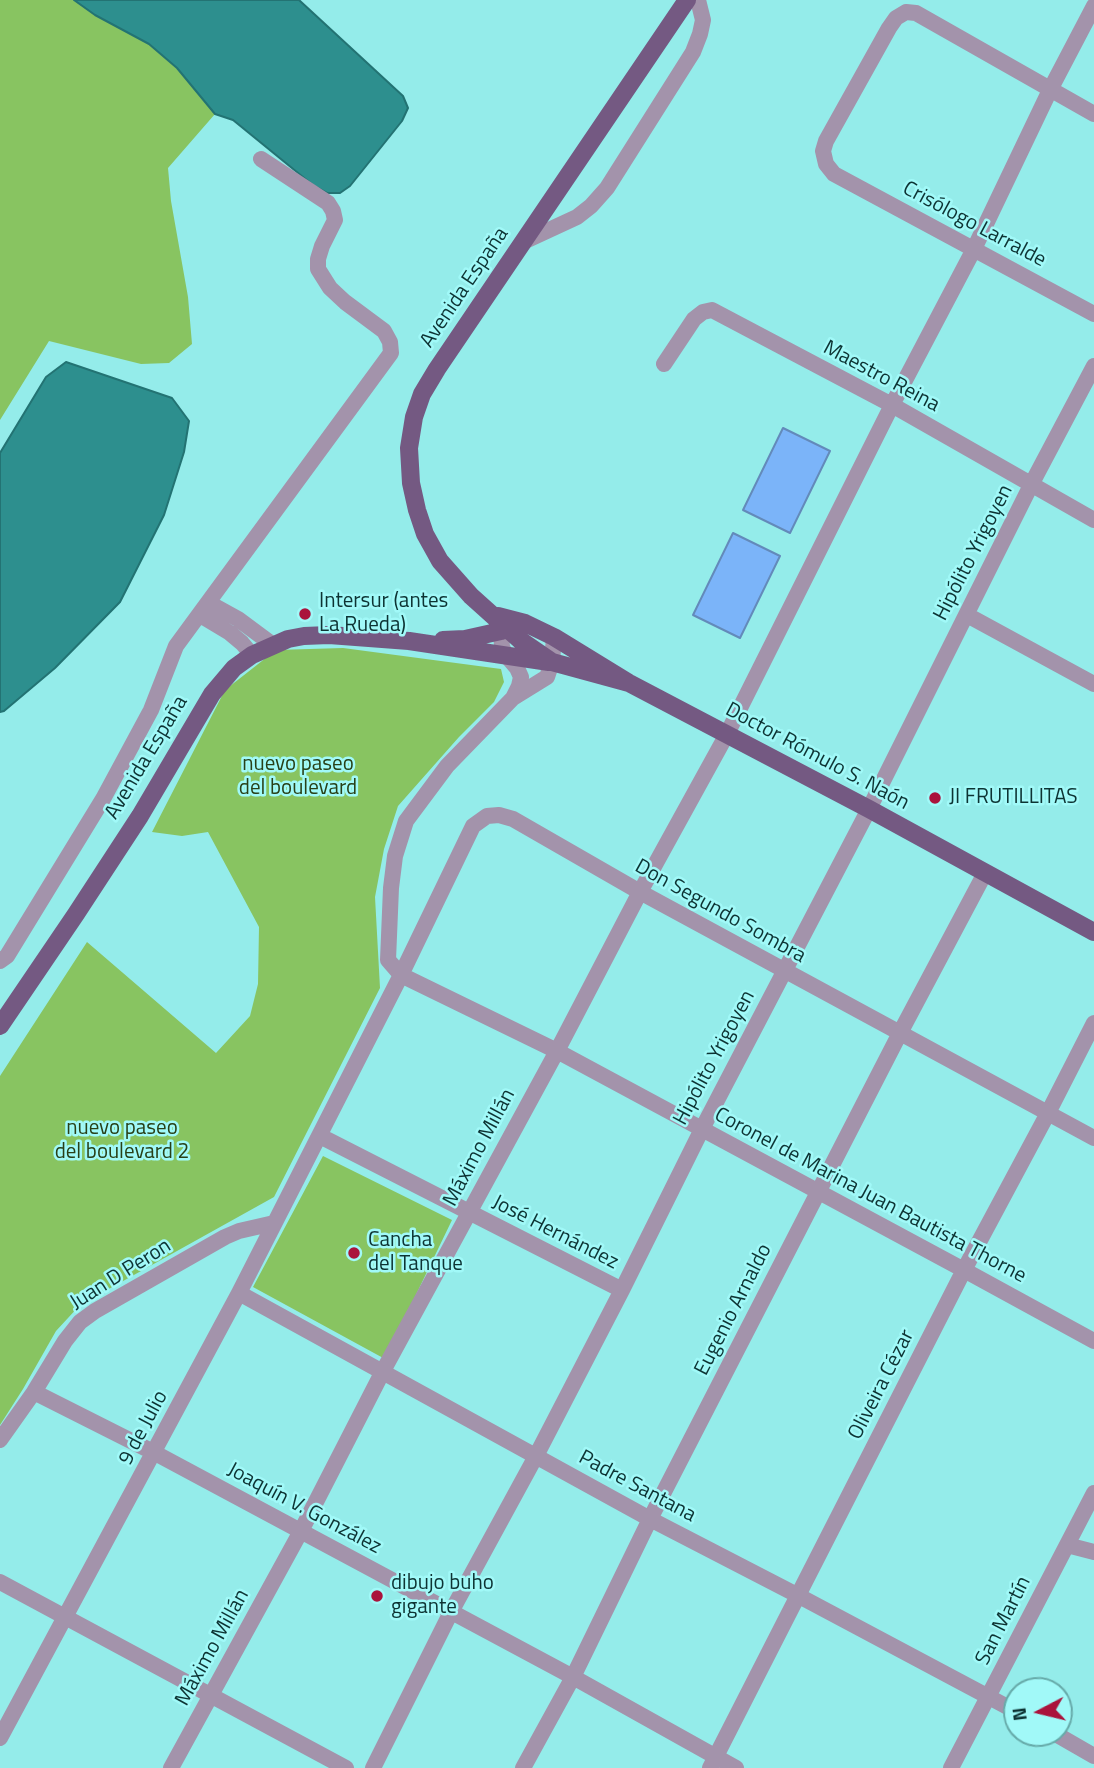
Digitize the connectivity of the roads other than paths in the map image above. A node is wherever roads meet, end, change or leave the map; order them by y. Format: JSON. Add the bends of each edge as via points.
{"nodes":[{"id":1,"x":687,"y":0,"type":"edge"},
{"id":2,"x":698,"y":0,"type":"edge"},
{"id":3,"x":1094,"y":6,"type":"edge"},
{"id":4,"x":1050,"y":90,"type":"junction"},
{"id":5,"x":1094,"y":114,"type":"edge"},
{"id":6,"x":261,"y":159,"type":"dead end"},
{"id":7,"x":523,"y":242,"type":"junction"},
{"id":8,"x":974,"y":249,"type":"junction"},
{"id":9,"x":1094,"y":314,"type":"edge"},
{"id":10,"x":664,"y":364,"type":"dead end"},
{"id":11,"x":1094,"y":366,"type":"edge"},
{"id":12,"x":892,"y":405,"type":"junction"},
{"id":13,"x":1031,"y":485,"type":"junction"},
{"id":14,"x":1094,"y":520,"type":"edge"},
{"id":15,"x":205,"y":609,"type":"junction"},
{"id":16,"x":967,"y":615,"type":"junction"},
{"id":17,"x":503,"y":621,"type":"junction"},
{"id":18,"x":481,"y":635,"type":"junction"},
{"id":19,"x":554,"y":638,"type":"junction"},
{"id":20,"x":409,"y":641,"type":"junction"},
{"id":21,"x":273,"y":645,"type":"junction"},
{"id":22,"x":252,"y":655,"type":"junction"},
{"id":23,"x":506,"y":655,"type":"junction"},
{"id":24,"x":552,"y":662,"type":"junction"},
{"id":25,"x":629,"y":683,"type":"junction"},
{"id":26,"x":1094,"y":684,"type":"edge"},
{"id":27,"x":513,"y":698,"type":"junction"},
{"id":28,"x":727,"y":734,"type":"junction"},
{"id":29,"x":869,"y":809,"type":"junction"},
{"id":30,"x":985,"y":873,"type":"junction"},
{"id":31,"x":640,"y":892,"type":"junction"},
{"id":32,"x":1094,"y":932,"type":"edge"},
{"id":33,"x":0,"y":961,"type":"edge"},
{"id":34,"x":785,"y":971,"type":"junction"},
{"id":35,"x":401,"y":975,"type":"junction"},
{"id":36,"x":1094,"y":1023,"type":"edge"},
{"id":37,"x":0,"y":1026,"type":"edge"},
{"id":38,"x":900,"y":1033,"type":"junction"},
{"id":39,"x":557,"y":1051,"type":"junction"},
{"id":40,"x":1048,"y":1113,"type":"junction"},
{"id":41,"x":702,"y":1129,"type":"junction"},
{"id":42,"x":320,"y":1136,"type":"junction"},
{"id":43,"x":1094,"y":1138,"type":"edge"},
{"id":44,"x":818,"y":1191,"type":"junction"},
{"id":45,"x":469,"y":1213,"type":"junction"},
{"id":46,"x":274,"y":1223,"type":"junction"},
{"id":47,"x":964,"y":1270,"type":"junction"},
{"id":48,"x":622,"y":1290,"type":"junction"},
{"id":49,"x":239,"y":1293,"type":"junction"},
{"id":50,"x":1094,"y":1341,"type":"edge"},
{"id":51,"x":383,"y":1371,"type":"junction"},
{"id":52,"x":34,"y":1392,"type":"junction"},
{"id":53,"x":0,"y":1440,"type":"edge"},
{"id":54,"x":155,"y":1453,"type":"junction"},
{"id":55,"x":536,"y":1456,"type":"junction"},
{"id":56,"x":1094,"y":1493,"type":"edge"},
{"id":57,"x":650,"y":1519,"type":"junction"},
{"id":58,"x":301,"y":1531,"type":"junction"},
{"id":59,"x":1067,"y":1545,"type":"junction"},
{"id":60,"x":1094,"y":1552,"type":"edge"},
{"id":61,"x":0,"y":1582,"type":"edge"},
{"id":62,"x":799,"y":1596,"type":"junction"},
{"id":63,"x":451,"y":1612,"type":"junction"},
{"id":64,"x":65,"y":1618,"type":"junction"},
{"id":65,"x":573,"y":1677,"type":"junction"},
{"id":66,"x":211,"y":1696,"type":"junction"},
{"id":67,"x":989,"y":1696,"type":"junction"},
{"id":68,"x":1003,"y":1704,"type":"edge"},
{"id":69,"x":0,"y":1738,"type":"edge"},
{"id":70,"x":1073,"y":1744,"type":"edge"},
{"id":71,"x":1094,"y":1756,"type":"edge"},
{"id":72,"x":713,"y":1763,"type":"edge"},
{"id":73,"x":172,"y":1768,"type":"edge"},
{"id":74,"x":346,"y":1768,"type":"edge"},
{"id":75,"x":373,"y":1768,"type":"edge"},
{"id":76,"x":523,"y":1768,"type":"edge"},
{"id":77,"x":736,"y":1768,"type":"edge"},
{"id":78,"x":951,"y":1768,"type":"edge"}],
"edges":[{"from":1,"to":7,"type":"main road","name":"Avenida España"},
{"from":2,"to":7,"type":"street","via":[[703,20],[693,52],[607,188],[577,217]]},
{"from":3,"to":4,"type":"street","name":"Máximo Millán"},
{"from":4,"to":5,"type":"street"},
{"from":4,"to":8,"type":"street","name":"Máximo Millán"},
{"from":4,"to":8,"type":"street","name":"Crisólogo Larralde","via":[[916,13],[906,12],[889,28],[826,141],[822,151],[825,164],[834,174]]},
{"from":6,"to":15,"type":"street","via":[[328,202],[335,220],[322,246],[318,269],[330,288],[384,331],[390,353]]},
{"from":7,"to":17,"type":"main road","name":"Avenida España","via":[[422,394],[409,447],[411,483],[425,534],[440,561],[471,596]]},
{"from":8,"to":9,"type":"street","name":"Crisólogo Larralde"},
{"from":8,"to":12,"type":"street","name":"Máximo Millán"},
{"from":10,"to":12,"type":"street","name":"Maestro Reina","via":[[694,319],[712,310]]},
{"from":11,"to":13,"type":"street","name":"Hipólito Yrigoyen"},
{"from":12,"to":13,"type":"street","name":"Maestro Reina"},
{"from":12,"to":28,"type":"street","name":"Máximo Millán"},
{"from":13,"to":14,"type":"street","name":"Maestro Reina"},
{"from":13,"to":16,"type":"street","name":"Hipólito Yrigoyen"},
{"from":15,"to":21,"type":"street","via":[[238,619]]},
{"from":15,"to":22,"type":"street"},
{"from":15,"to":33,"type":"street","via":[[176,646],[151,710],[103,799],[8,956]]},
{"from":16,"to":26,"type":"street"},
{"from":16,"to":29,"type":"street","name":"Hipólito Yrigoyen"},
{"from":17,"to":18,"type":"main road","name":"Avenida España"},
{"from":17,"to":18,"type":"main road","via":[[486,616]]},
{"from":17,"to":19,"type":"main road","name":"Doctor Rómulo S. Naón"},
{"from":17,"to":23,"type":"street"},
{"from":17,"to":24,"type":"main road","name":"Doctor Rómulo S. Naón","via":[[520,640]]},
{"from":18,"to":20,"type":"main road","name":"Avenida España"},
{"from":19,"to":24,"type":"street"},
{"from":19,"to":25,"type":"main road","name":"Doctor Rómulo S. Naón"},
{"from":20,"to":21,"type":"main road","name":"Avenida España","via":[[329,635]]},
{"from":20,"to":23,"type":"main road","name":"Avenida España"},
{"from":21,"to":22,"type":"main road","name":"Avenida España"},
{"from":22,"to":37,"type":"main road","name":"Avenida España","via":[[212,694],[140,816]]},
{"from":23,"to":24,"type":"main road","name":"Avenida España"},
{"from":23,"to":27,"type":"street","via":[[521,677]]},
{"from":24,"to":25,"type":"main road","name":"Doctor Rómulo S. Naón"},
{"from":24,"to":27,"type":"street","via":[[547,677]]},
{"from":25,"to":28,"type":"main road","name":"Doctor Rómulo S. Naón"},
{"from":27,"to":35,"type":"street","via":[[447,766],[406,821],[395,856],[388,960]]},
{"from":28,"to":29,"type":"main road","name":"Doctor Rómulo S. Naón"},
{"from":28,"to":31,"type":"street","name":"Máximo Millán"},
{"from":29,"to":30,"type":"main road","name":"Doctor Rómulo S. Naón"},
{"from":29,"to":34,"type":"street","name":"Hipólito Yrigoyen"},
{"from":30,"to":32,"type":"main road","name":"Doctor Rómulo S. Naón"},
{"from":30,"to":38,"type":"street","name":"Eugenio Arnaldo"},
{"from":31,"to":34,"type":"street","name":"Don Segundo Sombra"},
{"from":31,"to":35,"type":"street","name":"Don Segundo Sombra","via":[[513,819],[486,816],[473,826]]},
{"from":31,"to":39,"type":"street","name":"Máximo Millán"},
{"from":34,"to":38,"type":"street","name":"Don Segundo Sombra"},
{"from":34,"to":41,"type":"street","name":"Hipólito Yrigoyen"},
{"from":35,"to":39,"type":"street","name":"Coronel de Marina Juan Bautista Thorne"},
{"from":35,"to":42,"type":"street","name":"Don Segundo Sombra"},
{"from":36,"to":40,"type":"street","name":"Oliveira Cézar"},
{"from":38,"to":40,"type":"street","name":"Don Segundo Sombra"},
{"from":38,"to":44,"type":"street","name":"Eugenio Arnaldo"},
{"from":39,"to":41,"type":"street","name":"Coronel de Marina Juan Bautista Thorne"},
{"from":39,"to":45,"type":"street","name":"Máximo Millán"},
{"from":40,"to":43,"type":"street","name":"Don Segundo Sombra"},
{"from":40,"to":47,"type":"street","name":"Oliveira Cézar"},
{"from":41,"to":44,"type":"street","name":"Coronel de Marina Juan Bautista Thorne"},
{"from":41,"to":48,"type":"street","name":"Hipólito Yrigoyen"},
{"from":42,"to":45,"type":"street","name":"José Hernández"},
{"from":42,"to":46,"type":"street","name":"9 de Julio"},
{"from":44,"to":47,"type":"street","name":"Coronel de Marina Juan Bautista Thorne"},
{"from":44,"to":57,"type":"street","name":"Eugenio Arnaldo"},
{"from":45,"to":48,"type":"street","name":"José Hernández"},
{"from":45,"to":51,"type":"street","name":"Máximo Millán"},
{"from":46,"to":49,"type":"street","name":"9 de Julio"},
{"from":46,"to":52,"type":"street","name":"Juan D Peron","via":[[225,1237],[95,1311],[65,1341]]},
{"from":47,"to":50,"type":"street","name":"Coronel de Marina Juan Bautista Thorne"},
{"from":47,"to":62,"type":"street","name":"Oliveira Cézar"},
{"from":48,"to":55,"type":"street","name":"Hipólito Yrigoyen"},
{"from":49,"to":51,"type":"street","name":"Padre Santana"},
{"from":49,"to":54,"type":"street","name":"9 de Julio"},
{"from":51,"to":55,"type":"street","name":"Padre Santana"},
{"from":51,"to":58,"type":"street","name":"Máximo Millán"},
{"from":52,"to":53,"type":"street","name":"Juan D Peron"},
{"from":52,"to":54,"type":"street","name":"Joaquín V. González"},
{"from":54,"to":58,"type":"street","name":"Joaquín V. González"},
{"from":54,"to":64,"type":"street","name":"9 de Julio"},
{"from":55,"to":57,"type":"street","name":"Padre Santana"},
{"from":55,"to":63,"type":"street","name":"Hipólito Yrigoyen"},
{"from":56,"to":59,"type":"street","name":"San Martín"},
{"from":57,"to":62,"type":"street","name":"Padre Santana"},
{"from":57,"to":65,"type":"street","name":"Eugenio Arnaldo"},
{"from":58,"to":63,"type":"street","name":"Joaquín V. González"},
{"from":58,"to":66,"type":"street","name":"Máximo Millán"},
{"from":59,"to":60,"type":"street"},
{"from":59,"to":67,"type":"street","name":"San Martín"},
{"from":61,"to":64,"type":"street"},
{"from":62,"to":67,"type":"street","name":"Padre Santana"},
{"from":62,"to":72,"type":"street","name":"Oliveira Cézar"},
{"from":63,"to":65,"type":"street","name":"Joaquín V. González"},
{"from":63,"to":75,"type":"street","name":"Hipólito Yrigoyen"},
{"from":64,"to":66,"type":"street"},
{"from":64,"to":69,"type":"street","name":"9 de Julio"},
{"from":65,"to":72,"type":"street","name":"Joaquín V. González"},
{"from":65,"to":76,"type":"street","name":"Eugenio Arnaldo"},
{"from":66,"to":73,"type":"street","name":"Máximo Millán"},
{"from":66,"to":74,"type":"street"},
{"from":67,"to":68,"type":"street","name":"Padre Santana"},
{"from":67,"to":78,"type":"street","name":"San Martín"},
{"from":70,"to":71,"type":"street"},
{"from":72,"to":77,"type":"street","name":"Joaquín V. González"}]}
